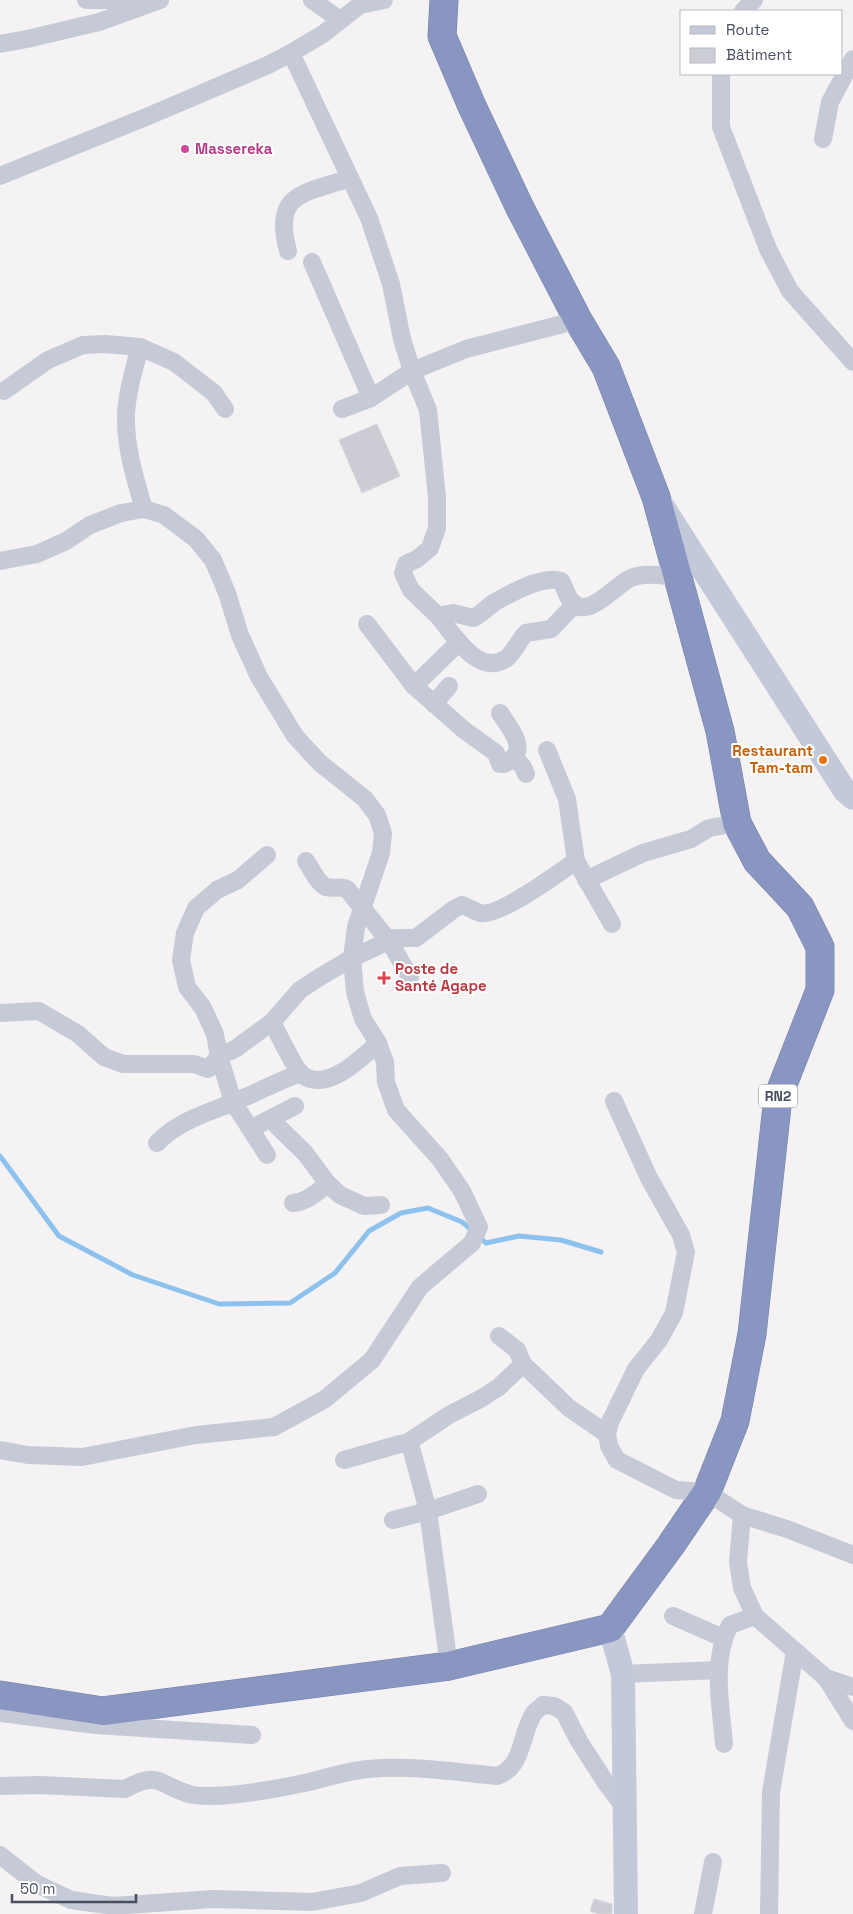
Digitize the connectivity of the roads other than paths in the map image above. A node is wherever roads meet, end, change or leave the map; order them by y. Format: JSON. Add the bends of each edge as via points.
{"nodes":[{"id":1,"x":86,"y":0,"type":"edge"},
{"id":2,"x":126,"y":0,"type":"edge"},
{"id":3,"x":160,"y":0,"type":"edge"},
{"id":4,"x":312,"y":0,"type":"edge"},
{"id":5,"x":384,"y":0,"type":"edge"},
{"id":6,"x":444,"y":0,"type":"edge"},
{"id":7,"x":754,"y":0,"type":"edge"},
{"id":8,"x":744,"y":10,"type":"edge"},
{"id":9,"x":340,"y":20,"type":"junction"},
{"id":10,"x":0,"y":44,"type":"edge"},
{"id":11,"x":292,"y":53,"type":"junction"},
{"id":12,"x":853,"y":59,"type":"edge"},
{"id":13,"x":721,"y":75,"type":"edge"},
{"id":14,"x":823,"y":139,"type":"dead end"},
{"id":15,"x":0,"y":176,"type":"edge"},
{"id":16,"x":350,"y":178,"type":"junction"},
{"id":17,"x":288,"y":251,"type":"dead end"},
{"id":18,"x":312,"y":262,"type":"dead end"},
{"id":19,"x":578,"y":320,"type":"junction"},
{"id":20,"x":140,"y":347,"type":"junction"},
{"id":21,"x":853,"y":362,"type":"edge"},
{"id":22,"x":412,"y":371,"type":"junction"},
{"id":23,"x":4,"y":391,"type":"dead end"},
{"id":24,"x":371,"y":398,"type":"junction"},
{"id":25,"x":225,"y":409,"type":"dead end"},
{"id":26,"x":342,"y":409,"type":"dead end"},
{"id":27,"x":656,"y":497,"type":"junction"},
{"id":28,"x":144,"y":509,"type":"junction"},
{"id":29,"x":0,"y":561,"type":"edge"},
{"id":30,"x":678,"y":577,"type":"junction"},
{"id":31,"x":575,"y":604,"type":"junction"},
{"id":32,"x":438,"y":616,"type":"junction"},
{"id":33,"x":367,"y":624,"type":"dead end"},
{"id":34,"x":459,"y":642,"type":"junction"},
{"id":35,"x":414,"y":686,"type":"junction"},
{"id":36,"x":449,"y":686,"type":"dead end"},
{"id":37,"x":434,"y":704,"type":"junction"},
{"id":38,"x":500,"y":713,"type":"dead end"},
{"id":39,"x":547,"y":750,"type":"dead end"},
{"id":40,"x":514,"y":757,"type":"junction"},
{"id":41,"x":526,"y":774,"type":"dead end"},
{"id":42,"x":853,"y":798,"type":"edge"},
{"id":43,"x":737,"y":823,"type":"junction"},
{"id":44,"x":268,"y":856,"type":"dead end"},
{"id":45,"x":576,"y":860,"type":"junction"},
{"id":46,"x":306,"y":861,"type":"dead end"},
{"id":47,"x":586,"y":880,"type":"junction"},
{"id":48,"x":363,"y":908,"type":"junction"},
{"id":49,"x":612,"y":924,"type":"dead end"},
{"id":50,"x":389,"y":941,"type":"junction"},
{"id":51,"x":352,"y":958,"type":"junction"},
{"id":52,"x":410,"y":977,"type":"dead end"},
{"id":53,"x":0,"y":1013,"type":"edge"},
{"id":54,"x":272,"y":1022,"type":"junction"},
{"id":55,"x":378,"y":1043,"type":"junction"},
{"id":56,"x":219,"y":1056,"type":"junction"},
{"id":57,"x":300,"y":1073,"type":"junction"},
{"id":58,"x":614,"y":1101,"type":"dead end"},
{"id":59,"x":233,"y":1102,"type":"junction"},
{"id":60,"x":295,"y":1106,"type":"dead end"},
{"id":61,"x":270,"y":1119,"type":"junction"},
{"id":62,"x":250,"y":1129,"type":"junction"},
{"id":63,"x":157,"y":1143,"type":"dead end"},
{"id":64,"x":267,"y":1155,"type":"dead end"},
{"id":65,"x":328,"y":1184,"type":"junction"},
{"id":66,"x":293,"y":1203,"type":"dead end"},
{"id":67,"x":381,"y":1205,"type":"dead end"},
{"id":68,"x":499,"y":1336,"type":"dead end"},
{"id":69,"x":523,"y":1364,"type":"junction"},
{"id":70,"x":608,"y":1434,"type":"junction"},
{"id":71,"x":407,"y":1443,"type":"junction"},
{"id":72,"x":0,"y":1450,"type":"edge"},
{"id":73,"x":344,"y":1460,"type":"dead end"},
{"id":74,"x":707,"y":1492,"type":"junction"},
{"id":75,"x":478,"y":1494,"type":"dead end"},
{"id":76,"x":428,"y":1511,"type":"junction"},
{"id":77,"x":742,"y":1515,"type":"junction"},
{"id":78,"x":393,"y":1520,"type":"dead end"},
{"id":79,"x":853,"y":1555,"type":"edge"},
{"id":80,"x":674,"y":1616,"type":"dead end"},
{"id":81,"x":755,"y":1616,"type":"junction"},
{"id":82,"x":610,"y":1628,"type":"junction"},
{"id":83,"x":723,"y":1638,"type":"junction"},
{"id":84,"x":795,"y":1651,"type":"junction"},
{"id":85,"x":449,"y":1666,"type":"junction"},
{"id":86,"x":719,"y":1670,"type":"junction"},
{"id":87,"x":623,"y":1674,"type":"junction"},
{"id":88,"x":826,"y":1678,"type":"junction"},
{"id":89,"x":853,"y":1687,"type":"edge"},
{"id":90,"x":0,"y":1695,"type":"edge"},
{"id":91,"x":0,"y":1713,"type":"edge"},
{"id":92,"x":853,"y":1721,"type":"edge"},
{"id":93,"x":252,"y":1735,"type":"dead end"},
{"id":94,"x":724,"y":1744,"type":"dead end"},
{"id":95,"x":0,"y":1786,"type":"edge"},
{"id":96,"x":625,"y":1808,"type":"junction"},
{"id":97,"x":0,"y":1855,"type":"edge"},
{"id":98,"x":713,"y":1862,"type":"dead end"},
{"id":99,"x":442,"y":1872,"type":"dead end"},
{"id":100,"x":626,"y":1914,"type":"edge"},
{"id":101,"x":703,"y":1914,"type":"edge"},
{"id":102,"x":770,"y":1914,"type":"edge"}],
"edges":[{"from":1,"to":2,"type":"street"},
{"from":3,"to":10,"type":"street","via":[[99,22]]},
{"from":4,"to":9,"type":"street"},
{"from":5,"to":9,"type":"street","via":[[360,5]]},
{"from":6,"to":19,"type":"highway","number":"RN2","via":[[442,36],[520,208]]},
{"from":7,"to":8,"type":"street"},
{"from":9,"to":11,"type":"street"},
{"from":11,"to":15,"type":"street"},
{"from":11,"to":16,"type":"street"},
{"from":12,"to":14,"type":"street","via":[[830,102]]},
{"from":13,"to":21,"type":"street","via":[[722,126],[768,248],[790,291]]},
{"from":16,"to":17,"type":"street","via":[[298,196],[287,205],[283,227]]},
{"from":16,"to":22,"type":"street","via":[[369,218],[391,284]]},
{"from":18,"to":24,"type":"street"},
{"from":19,"to":22,"type":"street","via":[[466,349]]},
{"from":19,"to":27,"type":"highway","number":"RN2","via":[[606,366]]},
{"from":20,"to":23,"type":"street","via":[[83,345],[48,360]]},
{"from":20,"to":25,"type":"street","via":[[174,362],[214,393]]},
{"from":20,"to":28,"type":"street","via":[[126,415],[131,466]]},
{"from":22,"to":24,"type":"street"},
{"from":22,"to":32,"type":"street","via":[[428,410],[438,497],[437,528],[430,548],[406,564],[402,573],[411,590]]},
{"from":24,"to":26,"type":"street"},
{"from":27,"to":30,"type":"highway","number":"RN2"},
{"from":27,"to":42,"type":"street","via":[[845,791]]},
{"from":28,"to":29,"type":"street","via":[[121,513],[90,525],[66,541],[37,554]]},
{"from":28,"to":48,"type":"street","via":[[164,515],[196,539],[213,560],[259,677],[296,736],[320,763],[365,798],[377,815],[383,833],[380,853]]},
{"from":30,"to":31,"type":"street","via":[[648,575],[630,578],[592,606]]},
{"from":30,"to":43,"type":"highway","number":"RN2","via":[[720,731]]},
{"from":31,"to":32,"type":"street","via":[[561,581],[554,579],[510,595],[473,618],[459,614]]},
{"from":31,"to":34,"type":"street","via":[[551,629],[526,632],[509,657],[492,664],[480,662]]},
{"from":32,"to":34,"type":"street"},
{"from":33,"to":35,"type":"street"},
{"from":34,"to":35,"type":"street"},
{"from":35,"to":37,"type":"street"},
{"from":36,"to":37,"type":"street"},
{"from":37,"to":40,"type":"street","via":[[496,753],[500,764]]},
{"from":38,"to":40,"type":"street","via":[[515,737],[517,751]]},
{"from":39,"to":45,"type":"street","via":[[567,799]]},
{"from":40,"to":41,"type":"street"},
{"from":43,"to":47,"type":"street","via":[[709,828],[691,839],[643,853]]},
{"from":43,"to":74,"type":"highway","number":"RN2","via":[[757,861],[800,907],[820,946],[820,990],[778,1097],[752,1334],[735,1420]]},
{"from":44,"to":56,"type":"street","via":[[196,908],[185,933],[181,960],[187,987],[210,1021]]},
{"from":45,"to":47,"type":"street"},
{"from":45,"to":50,"type":"street","via":[[537,888],[494,912],[481,913],[462,905],[416,938]]},
{"from":46,"to":48,"type":"street","via":[[321,884],[346,889]]},
{"from":47,"to":49,"type":"street"},
{"from":48,"to":50,"type":"street"},
{"from":48,"to":51,"type":"street","via":[[356,927]]},
{"from":50,"to":51,"type":"street"},
{"from":50,"to":52,"type":"street"},
{"from":51,"to":54,"type":"street","via":[[300,990]]},
{"from":51,"to":55,"type":"street","via":[[355,992],[364,1019]]},
{"from":53,"to":56,"type":"street","via":[[39,1012],[78,1034],[104,1057],[123,1064],[194,1064],[208,1069]]},
{"from":54,"to":56,"type":"street","via":[[235,1050]]},
{"from":54,"to":57,"type":"street"},
{"from":55,"to":57,"type":"street","via":[[353,1065],[331,1078],[316,1081]]},
{"from":55,"to":72,"type":"street","via":[[396,1110],[440,1159],[462,1191],[475,1235],[420,1287],[372,1360],[325,1399],[274,1427],[196,1435],[82,1458]]},
{"from":56,"to":59,"type":"street"},
{"from":57,"to":59,"type":"street"},
{"from":58,"to":70,"type":"street","via":[[649,1178],[681,1235],[686,1252],[674,1313],[659,1340],[636,1369],[610,1422]]},
{"from":59,"to":62,"type":"street"},
{"from":59,"to":63,"type":"street","via":[[185,1121]]},
{"from":60,"to":61,"type":"street"},
{"from":61,"to":62,"type":"street"},
{"from":61,"to":65,"type":"street","via":[[305,1153]]},
{"from":62,"to":64,"type":"street"},
{"from":65,"to":66,"type":"street","via":[[309,1198]]},
{"from":65,"to":67,"type":"street","via":[[340,1195],[364,1206]]},
{"from":68,"to":69,"type":"street","via":[[517,1350]]},
{"from":69,"to":70,"type":"street","via":[[569,1408]]},
{"from":69,"to":71,"type":"street","via":[[490,1392]]},
{"from":70,"to":74,"type":"street","via":[[617,1460],[676,1490]]},
{"from":71,"to":73,"type":"street"},
{"from":71,"to":76,"type":"street"},
{"from":74,"to":77,"type":"street"},
{"from":74,"to":82,"type":"highway","number":"RN2"},
{"from":75,"to":76,"type":"street"},
{"from":76,"to":78,"type":"street"},
{"from":76,"to":85,"type":"street"},
{"from":77,"to":79,"type":"street"},
{"from":77,"to":81,"type":"street","via":[[738,1562],[742,1588]]},
{"from":80,"to":83,"type":"street"},
{"from":81,"to":83,"type":"street","via":[[730,1625]]},
{"from":81,"to":84,"type":"street"},
{"from":82,"to":85,"type":"highway"},
{"from":82,"to":87,"type":"street"},
{"from":83,"to":86,"type":"street"},
{"from":84,"to":88,"type":"street"},
{"from":84,"to":102,"type":"street","via":[[771,1792]]},
{"from":85,"to":90,"type":"highway","via":[[103,1711]]},
{"from":86,"to":87,"type":"street"},
{"from":86,"to":94,"type":"street"},
{"from":87,"to":96,"type":"street"},
{"from":88,"to":89,"type":"street"},
{"from":88,"to":92,"type":"street"},
{"from":91,"to":93,"type":"street","via":[[96,1725]]},
{"from":95,"to":96,"type":"street","via":[[125,1789],[149,1780],[159,1780],[190,1794],[210,1796],[261,1792],[370,1769],[416,1768],[497,1776],[514,1766],[534,1713],[543,1705],[554,1706],[564,1712],[579,1741]]},
{"from":96,"to":100,"type":"street"},
{"from":97,"to":99,"type":"street","via":[[38,1884],[71,1900],[114,1906],[213,1900],[312,1902],[361,1893],[400,1876]]},
{"from":98,"to":101,"type":"street"}]}
